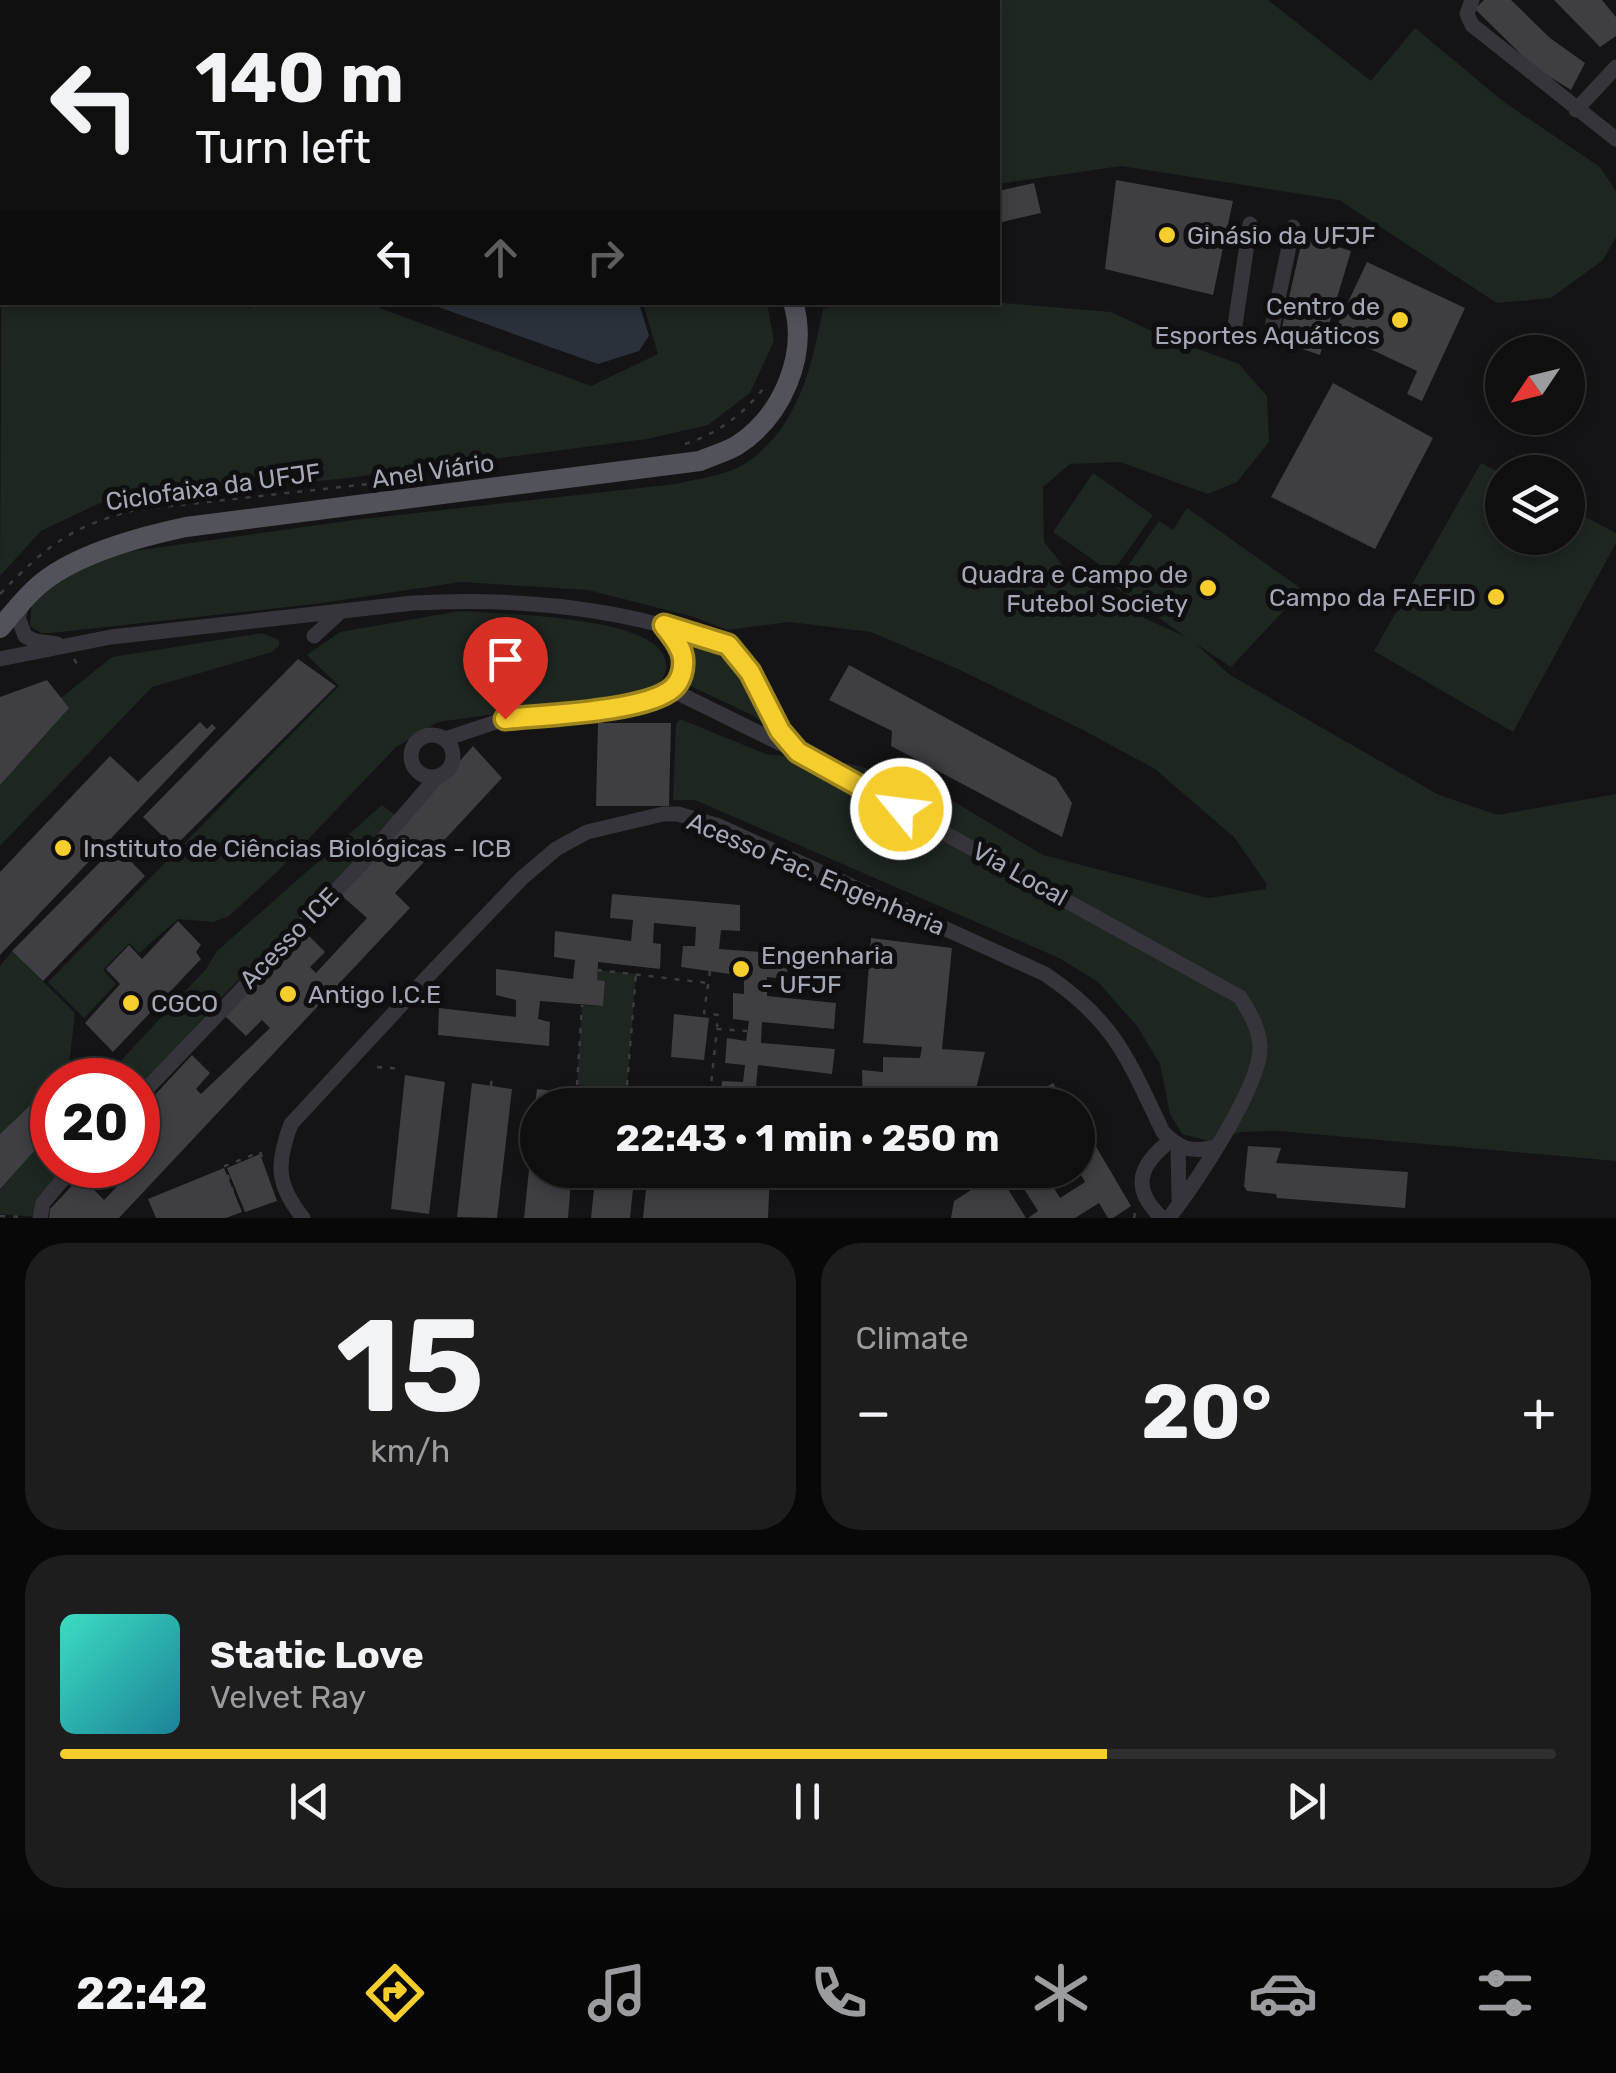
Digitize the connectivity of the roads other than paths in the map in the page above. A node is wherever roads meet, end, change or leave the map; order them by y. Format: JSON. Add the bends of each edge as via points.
{"nodes":[{"id":1,"x":1472,"y":0,"type":"edge"},
{"id":2,"x":1616,"y":67,"type":"edge"},
{"id":3,"x":1576,"y":110,"type":"junction"},
{"id":4,"x":1616,"y":139,"type":"edge"},
{"id":5,"x":1250,"y":224,"type":"dead end"},
{"id":6,"x":1293,"y":227,"type":"dead end"},
{"id":7,"x":798,"y":305,"type":"edge"},
{"id":8,"x":1234,"y":332,"type":"dead end"},
{"id":9,"x":1270,"y":338,"type":"dead end"},
{"id":10,"x":23,"y":602,"type":"junction"},
{"id":11,"x":338,"y":614,"type":"junction"},
{"id":12,"x":664,"y":625,"type":"junction"},
{"id":13,"x":0,"y":628,"type":"edge"},
{"id":14,"x":314,"y":636,"type":"dead end"},
{"id":15,"x":69,"y":645,"type":"junction"},
{"id":16,"x":0,"y":659,"type":"edge"},
{"id":17,"x":672,"y":690,"type":"junction"},
{"id":18,"x":445,"y":739,"type":"junction"},
{"id":19,"x":798,"y":752,"type":"junction"},
{"id":20,"x":437,"y":776,"type":"junction"},
{"id":21,"x":160,"y":1075,"type":"edge"},
{"id":22,"x":1174,"y":1144,"type":"junction"},
{"id":23,"x":1216,"y":1147,"type":"junction"},
{"id":24,"x":54,"y":1188,"type":"edge"},
{"id":25,"x":1170,"y":1213,"type":"edge"},
{"id":26,"x":40,"y":1218,"type":"edge"},
{"id":27,"x":304,"y":1218,"type":"edge"}],
"edges":[{"from":1,"to":3,"type":"lane","via":[[1472,25]]},
{"from":2,"to":3,"type":"lane"},
{"from":3,"to":4,"type":"lane"},
{"from":5,"to":8,"type":"lane"},
{"from":6,"to":9,"type":"lane"},
{"from":7,"to":10,"type":"main road","name":"Anel Viário","via":[[796,357],[786,388],[753,432],[700,461],[159,533],[67,566]]},
{"from":10,"to":13,"type":"main road","name":"Anel Viário"},
{"from":10,"to":15,"type":"lane","via":[[18,617],[25,636]]},
{"from":11,"to":12,"type":"lane","name":"Via Local","via":[[452,601],[591,609]]},
{"from":11,"to":14,"type":"lane"},
{"from":11,"to":15,"type":"lane","name":"Via Local"},
{"from":12,"to":17,"type":"lane","via":[[684,662]]},
{"from":12,"to":19,"type":"lane","name":"Via Local","via":[[728,645]]},
{"from":15,"to":16,"type":"lane","name":"Via Local"},
{"from":17,"to":18,"type":"lane","via":[[637,704],[505,719]]},
{"from":17,"to":19,"type":"lane"},
{"from":18,"to":20,"type":"lane","via":[[452,763]]},
{"from":18,"to":20,"type":"lane","via":[[426,736],[412,748],[414,768]]},
{"from":19,"to":23,"type":"lane","name":"Via Local","via":[[1240,997],[1255,1022],[1260,1049],[1250,1084]]},
{"from":20,"to":21,"type":"lane","name":"Acesso ICE"},
{"from":22,"to":23,"type":"lane"},
{"from":22,"to":25,"type":"lane"},
{"from":22,"to":25,"type":"lane","via":[[1148,1160],[1142,1172],[1147,1200]]},
{"from":22,"to":27,"type":"lane","name":"Acesso Fac. Engenharia","via":[[1106,1024],[1045,974],[719,826],[663,814],[587,832],[556,849],[291,1124],[280,1174]]},
{"from":23,"to":25,"type":"lane"},
{"from":24,"to":26,"type":"lane"}]}
